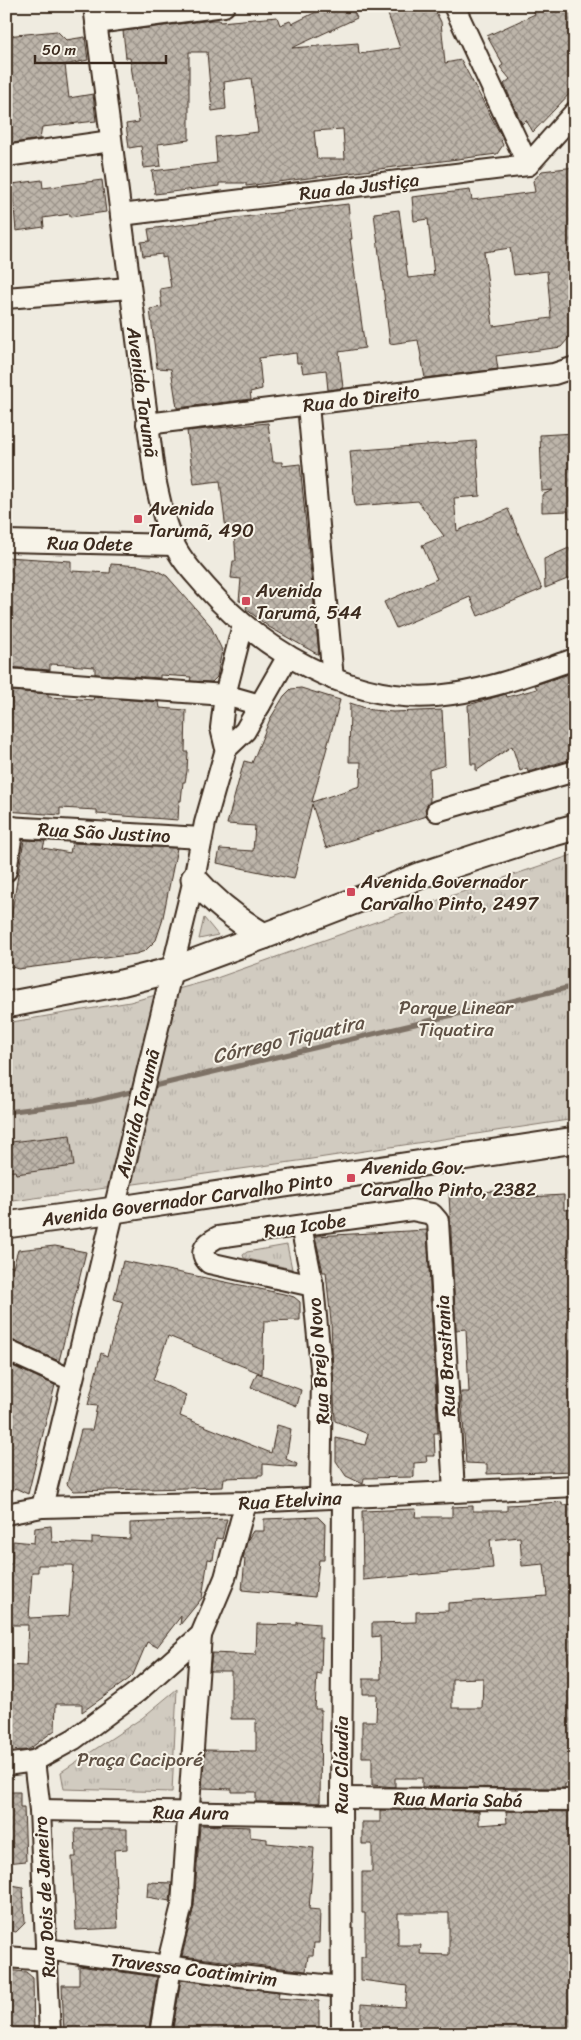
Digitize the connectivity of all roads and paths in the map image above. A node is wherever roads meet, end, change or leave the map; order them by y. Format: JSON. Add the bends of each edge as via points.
{"nodes":[{"id":1,"x":224,"y":6,"type":"edge"},
{"id":2,"x":454,"y":6,"type":"edge"},
{"id":3,"x":95,"y":15,"type":"edge"},
{"id":4,"x":575,"y":112,"type":"edge"},
{"id":5,"x":111,"y":141,"type":"junction"},
{"id":6,"x":6,"y":156,"type":"edge"},
{"id":7,"x":528,"y":165,"type":"junction"},
{"id":8,"x":121,"y":215,"type":"junction"},
{"id":9,"x":129,"y":288,"type":"junction"},
{"id":10,"x":6,"y":298,"type":"edge"},
{"id":11,"x":575,"y":367,"type":"edge"},
{"id":12,"x":308,"y":405,"type":"junction"},
{"id":13,"x":147,"y":424,"type":"junction"},
{"id":14,"x":6,"y":541,"type":"edge"},
{"id":15,"x":174,"y":545,"type":"junction"},
{"id":16,"x":243,"y":624,"type":"junction"},
{"id":17,"x":288,"y":656,"type":"junction"},
{"id":18,"x":575,"y":659,"type":"edge"},
{"id":19,"x":6,"y":679,"type":"edge"},
{"id":20,"x":333,"y":679,"type":"junction"},
{"id":21,"x":225,"y":695,"type":"junction"},
{"id":22,"x":260,"y":705,"type":"junction"},
{"id":23,"x":226,"y":749,"type":"junction"},
{"id":24,"x":575,"y":771,"type":"edge"},
{"id":25,"x":438,"y":811,"type":"dead end"},
{"id":26,"x":10,"y":827,"type":"edge"},
{"id":27,"x":575,"y":827,"type":"edge"},
{"id":28,"x":202,"y":838,"type":"junction"},
{"id":29,"x":6,"y":871,"type":"edge"},
{"id":30,"x":194,"y":879,"type":"junction"},
{"id":31,"x":264,"y":936,"type":"junction"},
{"id":32,"x":172,"y":970,"type":"junction"},
{"id":33,"x":6,"y":1004,"type":"edge"},
{"id":34,"x":575,"y":1140,"type":"edge"},
{"id":35,"x":114,"y":1210,"type":"junction"},
{"id":36,"x":438,"y":1221,"type":"joint"},
{"id":37,"x":6,"y":1225,"type":"edge"},
{"id":38,"x":301,"y":1226,"type":"junction"},
{"id":39,"x":313,"y":1286,"type":"junction"},
{"id":40,"x":6,"y":1350,"type":"edge"},
{"id":41,"x":72,"y":1380,"type":"junction"},
{"id":42,"x":575,"y":1486,"type":"edge"},
{"id":43,"x":454,"y":1492,"type":"junction"},
{"id":44,"x":343,"y":1497,"type":"junction"},
{"id":45,"x":320,"y":1498,"type":"junction"},
{"id":46,"x":246,"y":1502,"type":"junction"},
{"id":47,"x":42,"y":1507,"type":"junction"},
{"id":48,"x":6,"y":1514,"type":"edge"},
{"id":49,"x":200,"y":1635,"type":"junction"},
{"id":50,"x":34,"y":1760,"type":"junction"},
{"id":51,"x":6,"y":1765,"type":"edge"},
{"id":52,"x":575,"y":1800,"type":"edge"},
{"id":53,"x":341,"y":1806,"type":"junction"},
{"id":54,"x":40,"y":1810,"type":"junction"},
{"id":55,"x":187,"y":1812,"type":"junction"},
{"id":56,"x":46,"y":1955,"type":"junction"},
{"id":57,"x":6,"y":1956,"type":"edge"},
{"id":58,"x":169,"y":1966,"type":"junction"},
{"id":59,"x":342,"y":1987,"type":"junction"},
{"id":60,"x":50,"y":2034,"type":"edge"},
{"id":61,"x":160,"y":2034,"type":"edge"},
{"id":62,"x":342,"y":2034,"type":"edge"}],
"edges":[{"from":1,"to":3,"type":"street"},
{"from":2,"to":7,"type":"street"},
{"from":3,"to":5,"type":"street","name":"Avenida Tarumã"},
{"from":4,"to":7,"type":"street"},
{"from":5,"to":6,"type":"street"},
{"from":5,"to":8,"type":"street","name":"Avenida Tarumã"},
{"from":7,"to":8,"type":"street","name":"Rua da Justiça"},
{"from":8,"to":9,"type":"street","name":"Avenida Tarumã"},
{"from":9,"to":10,"type":"street"},
{"from":9,"to":13,"type":"street","name":"Avenida Tarumã"},
{"from":11,"to":12,"type":"street","name":"Rua do Direito","via":[[554,374]]},
{"from":12,"to":13,"type":"street","name":"Rua do Direito"},
{"from":12,"to":20,"type":"street"},
{"from":13,"to":15,"type":"street","name":"Avenida Tarumã","via":[[155,479]]},
{"from":14,"to":15,"type":"street","name":"Rua Odete"},
{"from":15,"to":16,"type":"street","name":"Avenida Tarumã","via":[[215,598]]},
{"from":16,"to":17,"type":"street"},
{"from":16,"to":21,"type":"street","name":"Avenida Tarumã"},
{"from":17,"to":20,"type":"street"},
{"from":17,"to":22,"type":"street"},
{"from":18,"to":20,"type":"street","via":[[482,689],[435,696],[385,693]]},
{"from":19,"to":21,"type":"street"},
{"from":21,"to":22,"type":"street"},
{"from":21,"to":23,"type":"street","name":"Avenida Tarumã","via":[[221,728]]},
{"from":22,"to":23,"type":"street","via":[[245,731]]},
{"from":23,"to":28,"type":"street","name":"Avenida Tarumã"},
{"from":24,"to":25,"type":"street"},
{"from":26,"to":28,"type":"street","name":"Rua São Justino"},
{"from":26,"to":29,"type":"street"},
{"from":27,"to":31,"type":"main road","via":[[422,875]]},
{"from":28,"to":30,"type":"street","name":"Avenida Tarumã"},
{"from":30,"to":31,"type":"main road","via":[[234,918]]},
{"from":30,"to":32,"type":"street","name":"Avenida Tarumã"},
{"from":31,"to":32,"type":"main road"},
{"from":32,"to":33,"type":"main road","via":[[121,983]]},
{"from":32,"to":35,"type":"street","name":"Avenida Tarumã"},
{"from":34,"to":35,"type":"main road","name":"Avenida Governador Carvalho Pinto"},
{"from":35,"to":37,"type":"main road","name":"Avenida Governador Carvalho Pinto"},
{"from":35,"to":41,"type":"street","name":"Avenida Tarumã"},
{"from":36,"to":38,"type":"street","name":"Rua Icobe","via":[[432,1214],[412,1210]]},
{"from":36,"to":43,"type":"street","name":"Rua Brasitania"},
{"from":38,"to":39,"type":"street","name":"Rua Brejo Novo"},
{"from":38,"to":39,"type":"street","name":"Rua Icobe","via":[[218,1237],[204,1246],[204,1259],[222,1267]]},
{"from":39,"to":45,"type":"street","name":"Rua Brejo Novo","via":[[322,1378]]},
{"from":40,"to":41,"type":"street"},
{"from":41,"to":47,"type":"street","name":"Avenida Tarumã"},
{"from":42,"to":43,"type":"street","name":"Rua Etelvina"},
{"from":43,"to":44,"type":"street","name":"Rua Etelvina"},
{"from":44,"to":45,"type":"street","name":"Rua Etelvina"},
{"from":44,"to":53,"type":"street","name":"Rua Cláudia"},
{"from":45,"to":46,"type":"street","name":"Rua Etelvina"},
{"from":46,"to":47,"type":"street","name":"Rua Etelvina"},
{"from":46,"to":49,"type":"street","via":[[225,1578]]},
{"from":47,"to":48,"type":"street","name":"Rua Etelvina"},
{"from":49,"to":50,"type":"street","via":[[107,1715],[74,1739]]},
{"from":49,"to":55,"type":"street"},
{"from":50,"to":51,"type":"street"},
{"from":50,"to":54,"type":"street","name":"Rua Dois de Janeiro"},
{"from":52,"to":53,"type":"street","name":"Rua Maria Sabá"},
{"from":53,"to":55,"type":"street","name":"Rua Aura"},
{"from":53,"to":59,"type":"street","name":"Rua Cláudia"},
{"from":54,"to":55,"type":"street","name":"Rua Aura"},
{"from":54,"to":56,"type":"street","name":"Rua Dois de Janeiro"},
{"from":55,"to":58,"type":"street","via":[[182,1905]]},
{"from":56,"to":57,"type":"street","name":"Travessa Coatimirim"},
{"from":56,"to":58,"type":"street","name":"Travessa Coatimirim"},
{"from":56,"to":60,"type":"street","name":"Rua Dois de Janeiro"},
{"from":58,"to":59,"type":"street","name":"Travessa Coatimirim"},
{"from":58,"to":61,"type":"street"},
{"from":59,"to":62,"type":"street","name":"Rua Cláudia"}]}
